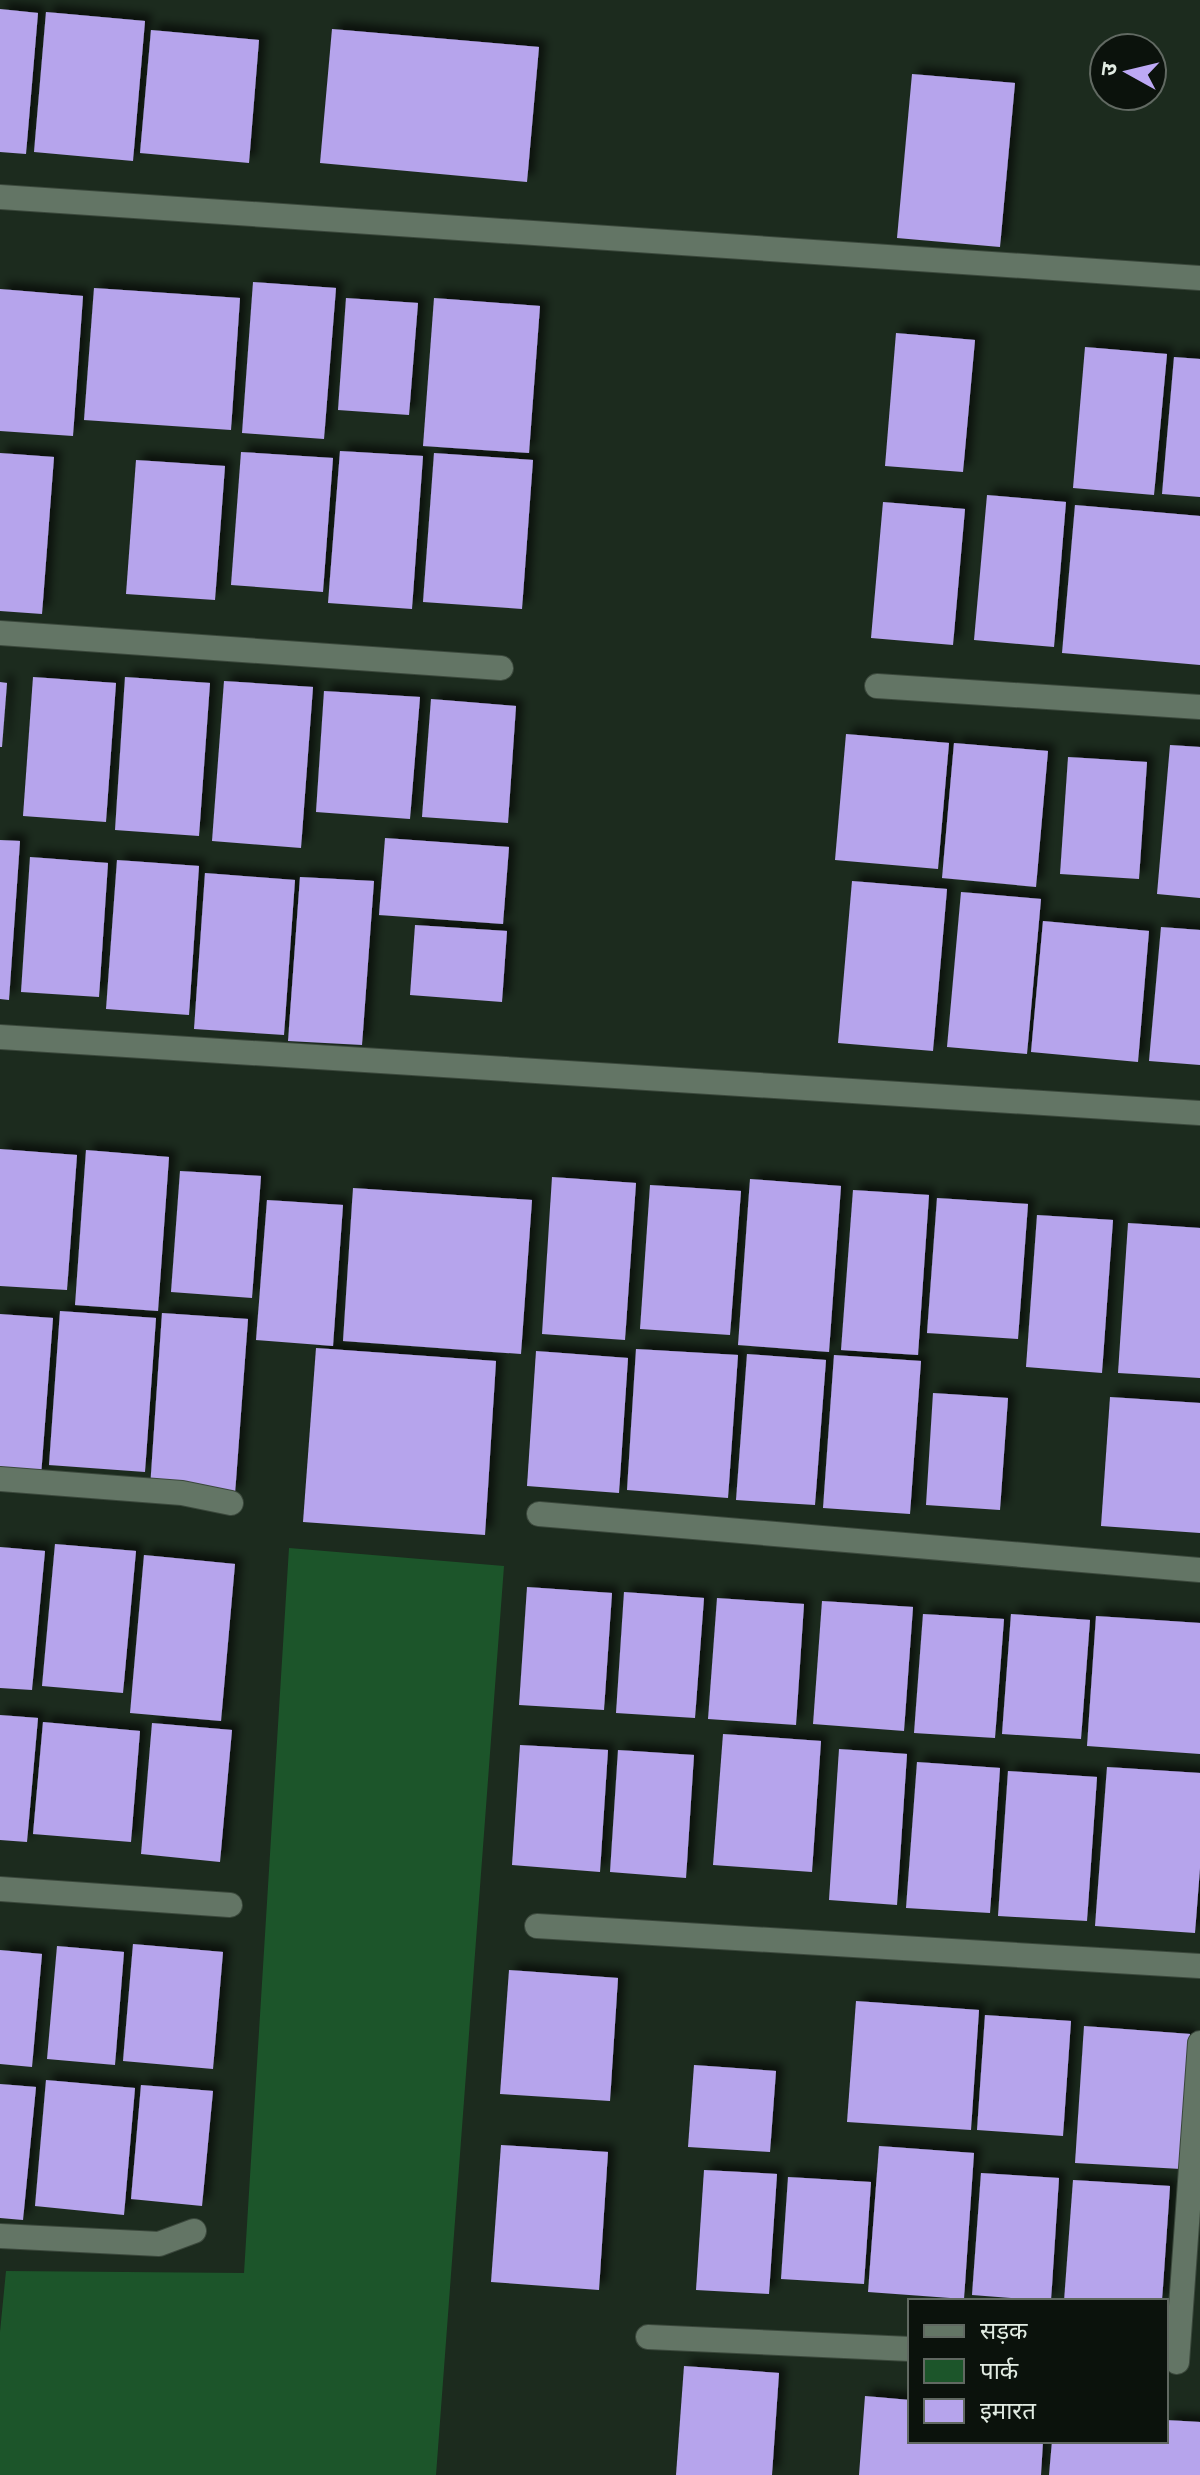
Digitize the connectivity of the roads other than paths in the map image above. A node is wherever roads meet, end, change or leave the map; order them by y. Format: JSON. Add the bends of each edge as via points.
{"nodes":[{"id":1,"x":0,"y":197,"type":"edge"},
{"id":2,"x":1200,"y":278,"type":"edge"},
{"id":3,"x":0,"y":633,"type":"edge"},
{"id":4,"x":501,"y":668,"type":"dead end"},
{"id":5,"x":877,"y":686,"type":"dead end"},
{"id":6,"x":1200,"y":707,"type":"edge"},
{"id":7,"x":0,"y":1037,"type":"edge"},
{"id":8,"x":1200,"y":1113,"type":"edge"},
{"id":9,"x":0,"y":1479,"type":"edge"},
{"id":10,"x":231,"y":1503,"type":"dead end"},
{"id":11,"x":539,"y":1514,"type":"dead end"},
{"id":12,"x":1200,"y":1570,"type":"edge"},
{"id":13,"x":0,"y":1889,"type":"edge"},
{"id":14,"x":230,"y":1905,"type":"dead end"},
{"id":15,"x":537,"y":1926,"type":"dead end"},
{"id":16,"x":1200,"y":1966,"type":"edge"},
{"id":17,"x":1200,"y":2043,"type":"edge"},
{"id":18,"x":194,"y":2231,"type":"dead end"},
{"id":19,"x":0,"y":2236,"type":"edge"},
{"id":20,"x":648,"y":2337,"type":"dead end"},
{"id":21,"x":908,"y":2349,"type":"edge"},
{"id":22,"x":1181,"y":2363,"type":"edge"}],
"edges":[{"from":1,"to":2,"type":"street"},
{"from":3,"to":4,"type":"street"},
{"from":5,"to":6,"type":"street"},
{"from":7,"to":8,"type":"street"},
{"from":9,"to":10,"type":"street","via":[[182,1493]]},
{"from":11,"to":12,"type":"street"},
{"from":13,"to":14,"type":"street"},
{"from":15,"to":16,"type":"street"},
{"from":17,"to":22,"type":"street"},
{"from":18,"to":19,"type":"street","via":[[159,2244]]},
{"from":20,"to":21,"type":"street"}]}
